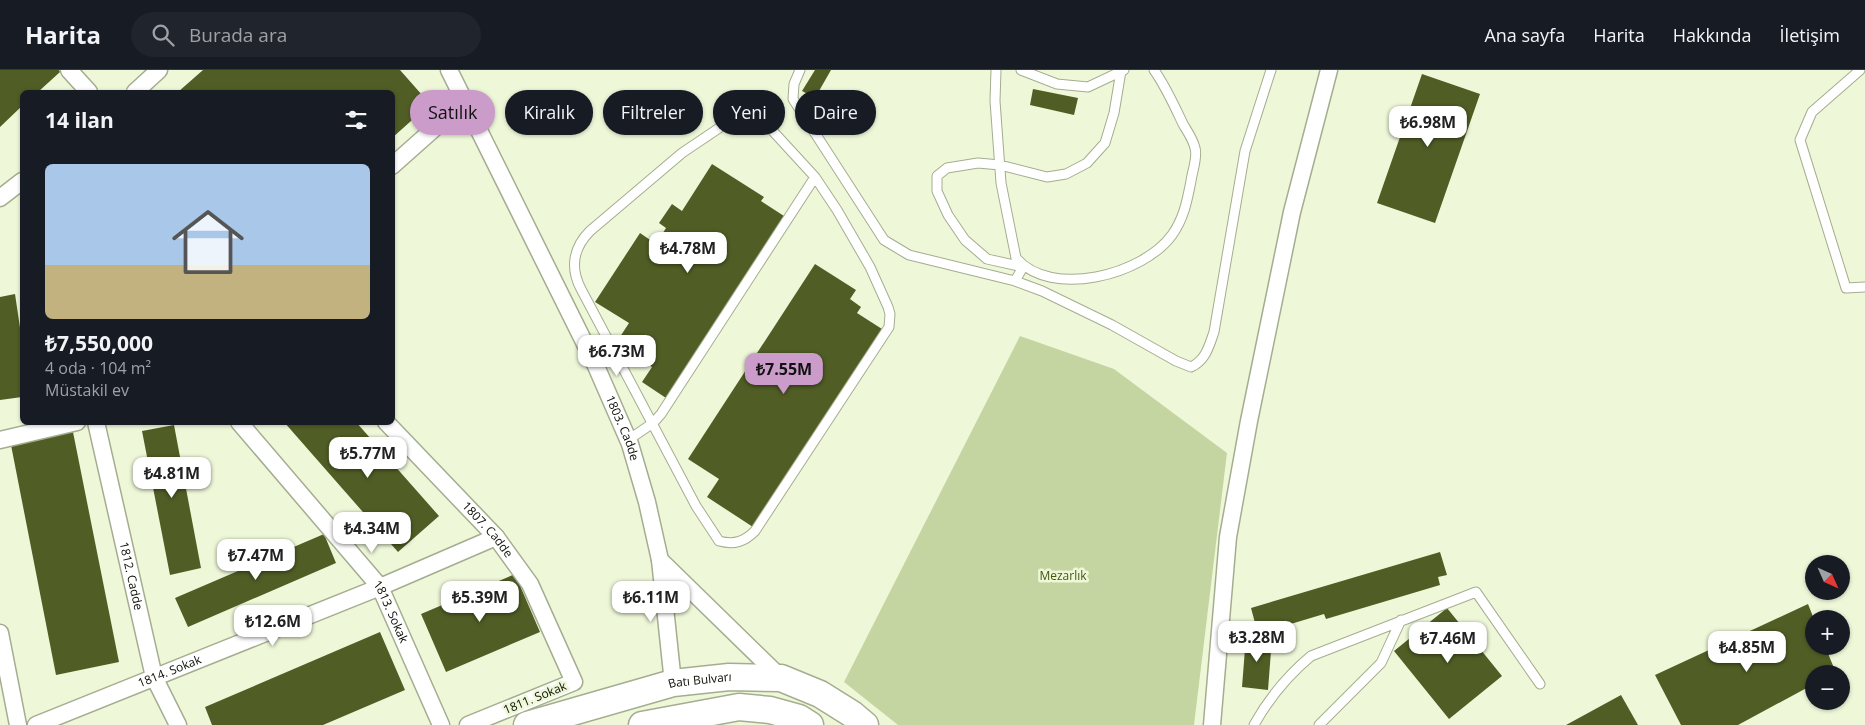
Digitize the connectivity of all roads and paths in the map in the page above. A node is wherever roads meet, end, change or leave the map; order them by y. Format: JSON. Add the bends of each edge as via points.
{"nodes":[{"id":1,"x":68,"y":70,"type":"edge"},
{"id":2,"x":158,"y":70,"type":"edge"},
{"id":3,"x":449,"y":70,"type":"edge"},
{"id":4,"x":800,"y":70,"type":"edge"},
{"id":5,"x":996,"y":70,"type":"edge"},
{"id":6,"x":1021,"y":70,"type":"edge"},
{"id":7,"x":1154,"y":70,"type":"edge"},
{"id":8,"x":1271,"y":70,"type":"edge"},
{"id":9,"x":1329,"y":70,"type":"edge"},
{"id":10,"x":1860,"y":70,"type":"edge"},
{"id":11,"x":1122,"y":71,"type":"edge"},
{"id":12,"x":87,"y":90,"type":"edge"},
{"id":13,"x":137,"y":90,"type":"edge"},
{"id":14,"x":458,"y":90,"type":"edge"},
{"id":15,"x":427,"y":135,"type":"edge"},
{"id":16,"x":480,"y":135,"type":"edge"},
{"id":17,"x":395,"y":163,"type":"edge"},
{"id":18,"x":1000,"y":165,"type":"junction"},
{"id":19,"x":815,"y":177,"type":"junction"},
{"id":20,"x":20,"y":183,"type":"edge"},
{"id":21,"x":0,"y":198,"type":"edge"},
{"id":22,"x":1023,"y":266,"type":"junction"},
{"id":23,"x":1015,"y":281,"type":"junction"},
{"id":24,"x":1865,"y":287,"type":"edge"},
{"id":25,"x":653,"y":423,"type":"junction"},
{"id":26,"x":63,"y":425,"type":"edge"},
{"id":27,"x":97,"y":425,"type":"edge"},
{"id":28,"x":242,"y":425,"type":"edge"},
{"id":29,"x":389,"y":425,"type":"edge"},
{"id":30,"x":0,"y":440,"type":"edge"},
{"id":31,"x":628,"y":440,"type":"junction"},
{"id":32,"x":496,"y":537,"type":"junction"},
{"id":33,"x":660,"y":560,"type":"junction"},
{"id":34,"x":380,"y":588,"type":"junction"},
{"id":35,"x":1401,"y":620,"type":"junction"},
{"id":36,"x":0,"y":633,"type":"edge"},
{"id":37,"x":154,"y":677,"type":"junction"},
{"id":38,"x":781,"y":678,"type":"junction"},
{"id":39,"x":574,"y":682,"type":"joint"},
{"id":40,"x":673,"y":682,"type":"junction"},
{"id":41,"x":1540,"y":684,"type":"dead end"},
{"id":42,"x":18,"y":725,"type":"edge"},
{"id":43,"x":36,"y":725,"type":"edge"},
{"id":44,"x":178,"y":725,"type":"edge"},
{"id":45,"x":441,"y":725,"type":"edge"},
{"id":46,"x":468,"y":725,"type":"edge"},
{"id":47,"x":527,"y":725,"type":"edge"},
{"id":48,"x":642,"y":725,"type":"edge"},
{"id":49,"x":810,"y":725,"type":"edge"},
{"id":50,"x":865,"y":725,"type":"edge"},
{"id":51,"x":1212,"y":725,"type":"edge"},
{"id":52,"x":1254,"y":725,"type":"edge"},
{"id":53,"x":1319,"y":725,"type":"edge"}],
"edges":[{"from":1,"to":12,"type":"street"},
{"from":2,"to":13,"type":"street"},
{"from":3,"to":14,"type":"street","name":"1803. Cadde"},
{"from":4,"to":23,"type":"lane","via":[[794,84],[793,99],[884,240],[910,255]]},
{"from":5,"to":18,"type":"lane"},
{"from":6,"to":11,"type":"lane","via":[[1057,84],[1088,87]]},
{"from":7,"to":22,"type":"lane","via":[[1196,149],[1184,213],[1172,236],[1155,252],[1122,271],[1079,280],[1041,276]]},
{"from":8,"to":23,"type":"lane","via":[[1245,151],[1214,332],[1205,356],[1198,364],[1191,367],[1176,361],[1112,325]]},
{"from":9,"to":51,"type":"street","via":[[1292,212],[1228,537]]},
{"from":10,"to":24,"type":"lane","via":[[1812,112],[1800,140],[1846,288]]},
{"from":11,"to":18,"type":"lane","via":[[1106,143],[1087,163],[1066,174],[1047,177]]},
{"from":15,"to":17,"type":"street"},
{"from":16,"to":31,"type":"street","name":"1803. Cadde","via":[[596,366]]},
{"from":18,"to":22,"type":"lane","via":[[1016,258]]},
{"from":18,"to":22,"type":"lane","via":[[978,163],[947,168],[937,176],[937,191],[965,240],[987,258]]},
{"from":19,"to":25,"type":"lane"},
{"from":19,"to":25,"type":"lane","via":[[770,128],[755,122],[725,124],[682,154],[578,245],[574,262],[576,281]]},
{"from":19,"to":25,"type":"lane","via":[[870,267],[890,314],[889,327],[749,537],[734,543],[719,541],[696,506]]},
{"from":20,"to":21,"type":"street"},
{"from":22,"to":23,"type":"lane"},
{"from":25,"to":31,"type":"lane"},
{"from":26,"to":30,"type":"street"},
{"from":27,"to":37,"type":"street","name":"1812. Cadde"},
{"from":28,"to":34,"type":"street","name":"1813. Sokak"},
{"from":29,"to":32,"type":"street","name":"1807. Cadde"},
{"from":31,"to":33,"type":"street","name":"1803. Cadde","via":[[648,502]]},
{"from":32,"to":34,"type":"street","name":"1814. Sokak"},
{"from":32,"to":39,"type":"street","name":"1807. Cadde","via":[[530,584]]},
{"from":33,"to":38,"type":"street"},
{"from":33,"to":40,"type":"street","name":"1803. Cadde"},
{"from":34,"to":37,"type":"street","name":"1814. Sokak"},
{"from":34,"to":45,"type":"street","name":"1813. Sokak"},
{"from":35,"to":41,"type":"lane","via":[[1476,592]]},
{"from":35,"to":52,"type":"lane","via":[[1311,656],[1289,674],[1264,706]]},
{"from":35,"to":53,"type":"lane","via":[[1380,663]]},
{"from":36,"to":42,"type":"street"},
{"from":37,"to":43,"type":"street","name":"1814. Sokak"},
{"from":37,"to":44,"type":"street","name":"1812. Cadde"},
{"from":38,"to":40,"type":"main road","name":"Batı Bulvarı","via":[[729,677]]},
{"from":38,"to":50,"type":"main road","name":"Batı Bulvarı","via":[[820,694]]},
{"from":39,"to":46,"type":"street","name":"1811. Sokak"},
{"from":40,"to":47,"type":"main road","name":"Batı Bulvarı"},
{"from":48,"to":49,"type":"main road","via":[[739,707],[770,710],[799,718]]}]}
